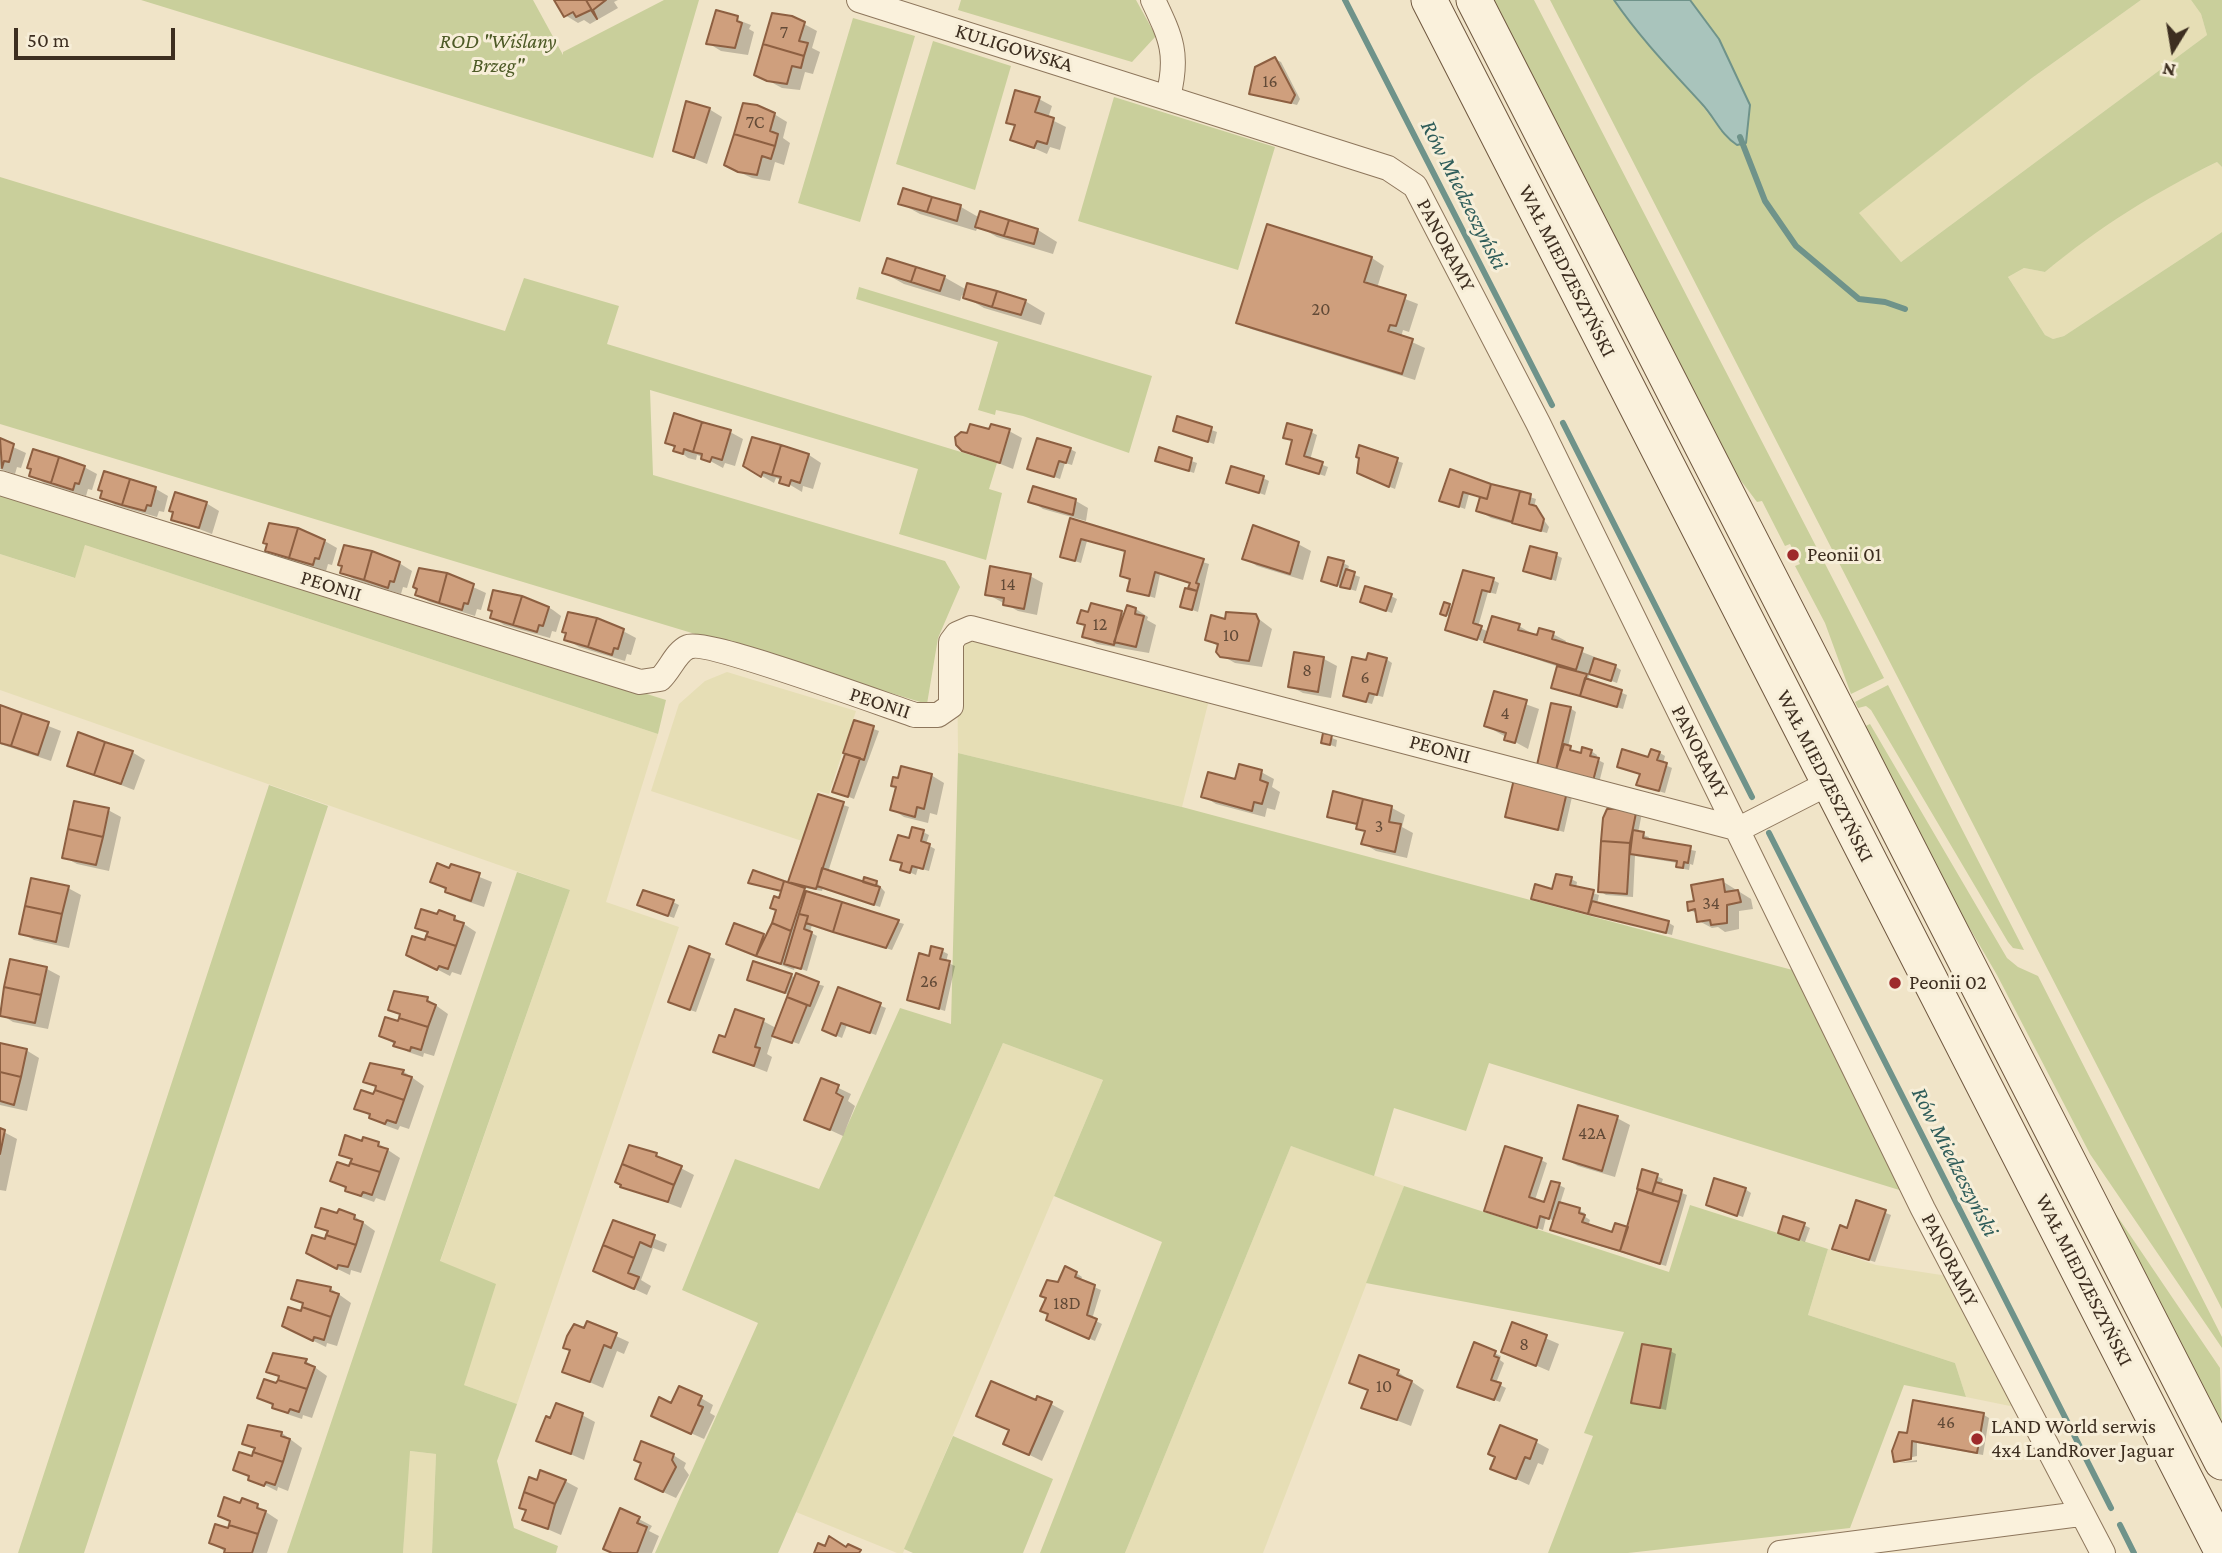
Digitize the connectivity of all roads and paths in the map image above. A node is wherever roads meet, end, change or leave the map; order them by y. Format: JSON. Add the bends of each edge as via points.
{"nodes":[{"id":1,"x":859,"y":0,"type":"edge"},
{"id":2,"x":1153,"y":0,"type":"edge"},
{"id":3,"x":1429,"y":0,"type":"edge"},
{"id":4,"x":1474,"y":0,"type":"edge"},
{"id":5,"x":1168,"y":97,"type":"junction"},
{"id":6,"x":0,"y":483,"type":"edge"},
{"id":7,"x":1829,"y":783,"type":"junction"},
{"id":8,"x":1738,"y":829,"type":"junction"},
{"id":9,"x":2222,"y":1462,"type":"edge"},
{"id":10,"x":2080,"y":1514,"type":"junction"},
{"id":11,"x":2222,"y":1551,"type":"edge"},
{"id":12,"x":1780,"y":1553,"type":"edge"},
{"id":13,"x":2103,"y":1553,"type":"edge"}],
"edges":[{"from":1,"to":5,"type":"street","name":"KULIGOWSKA"},
{"from":2,"to":5,"type":"street","via":[[1174,52]]},
{"from":3,"to":7,"type":"main road","name":"WAŁ MIEDZESZYŃSKI"},
{"from":4,"to":9,"type":"main road","name":"WAŁ MIEDZESZYŃSKI"},
{"from":5,"to":8,"type":"street","name":"PANORAMY","via":[[1388,168],[1415,186],[1538,423]]},
{"from":6,"to":8,"type":"street","name":"PEONII","via":[[640,681],[660,679],[686,648],[694,646],[915,715],[938,715],[951,706],[951,642],[962,631],[982,629]]},
{"from":7,"to":8,"type":"street"},
{"from":7,"to":11,"type":"main road","name":"WAŁ MIEDZESZYŃSKI"},
{"from":8,"to":10,"type":"street","name":"PANORAMY","via":[[1923,1209]]},
{"from":10,"to":12,"type":"street"},
{"from":10,"to":13,"type":"street","name":"PANORAMY"}]}
